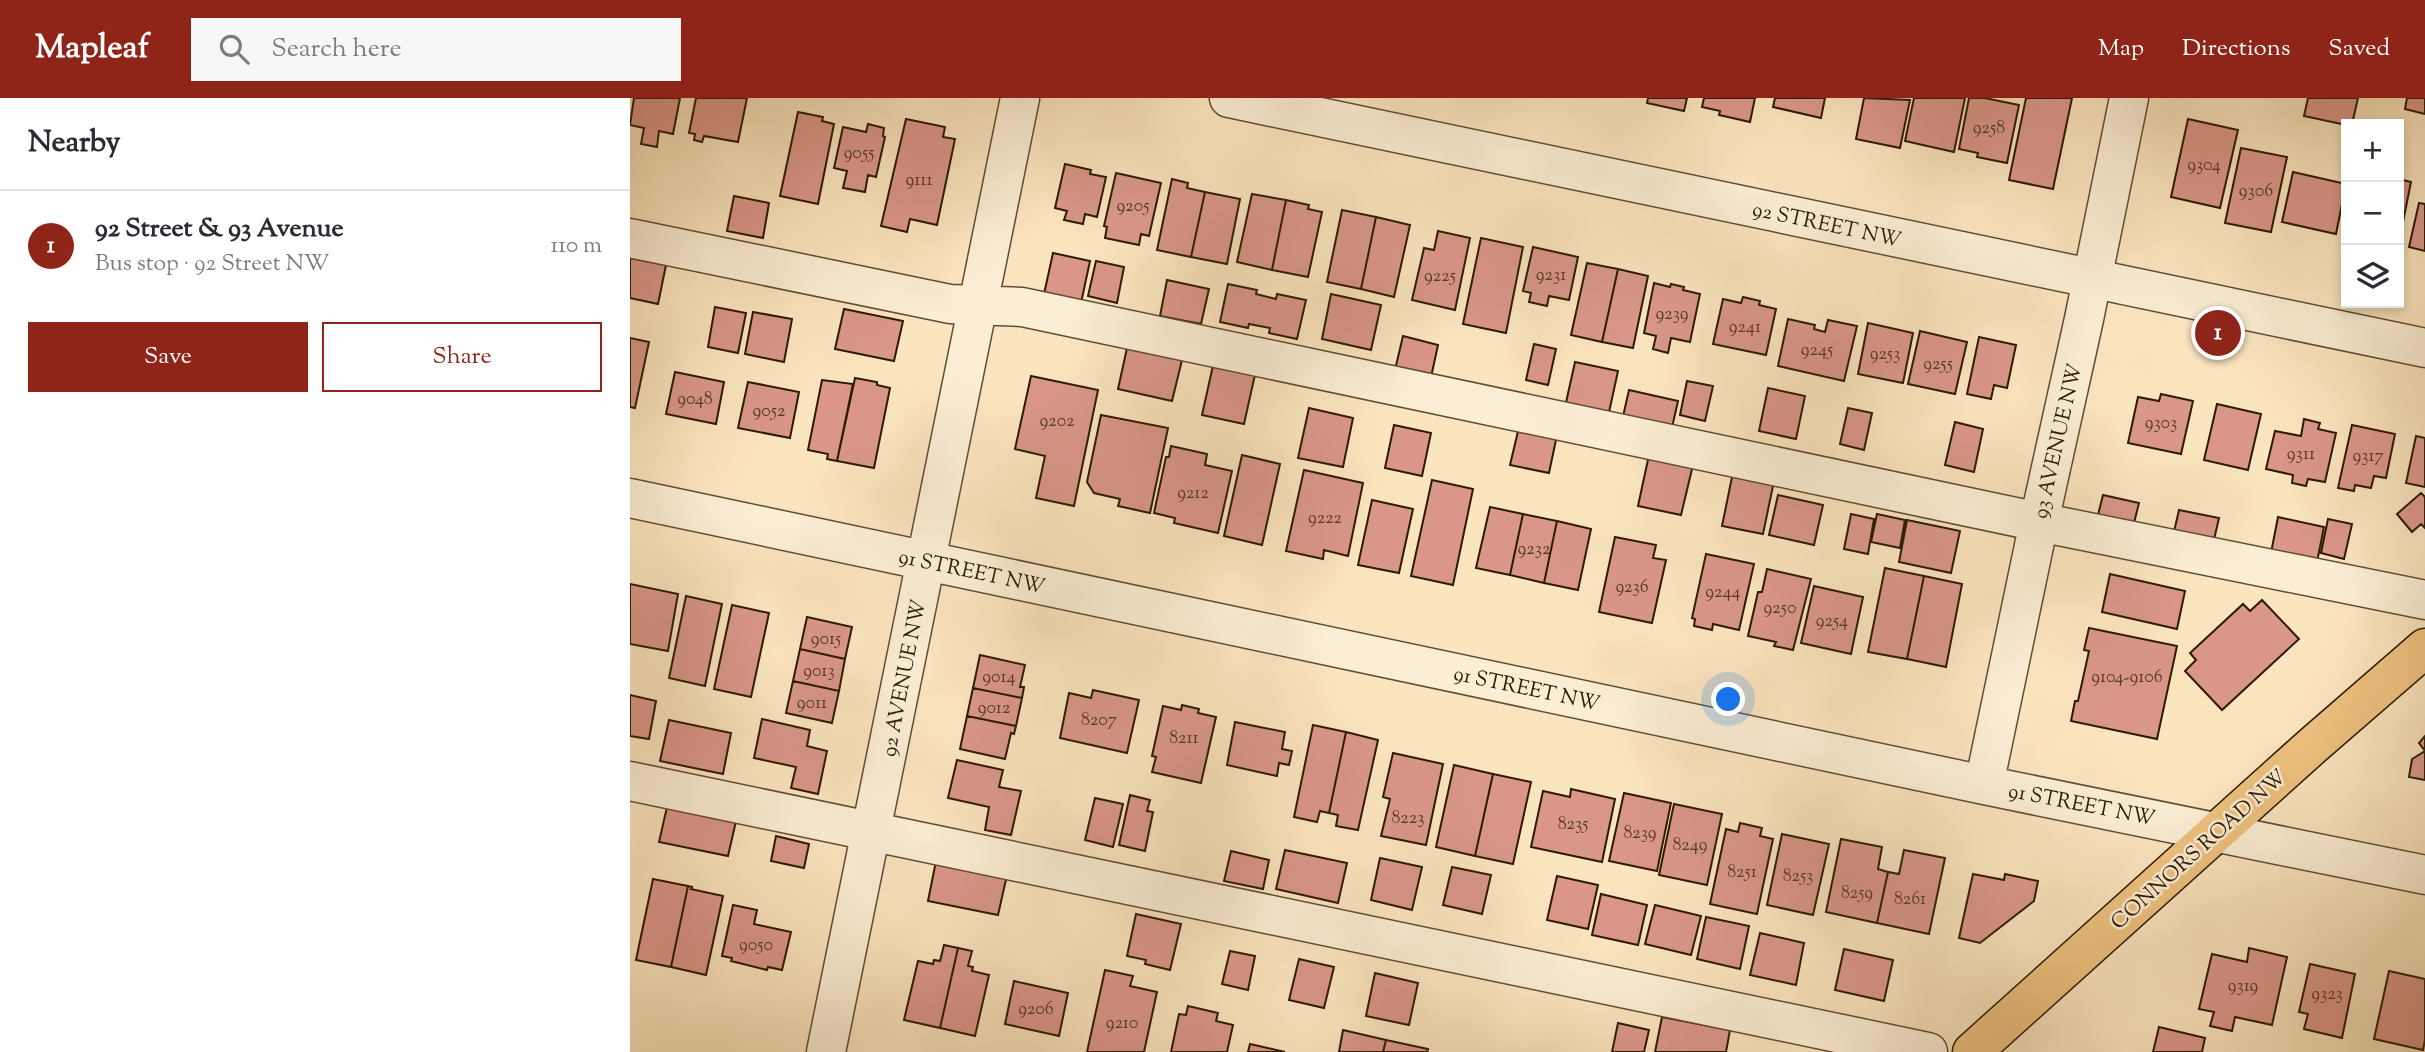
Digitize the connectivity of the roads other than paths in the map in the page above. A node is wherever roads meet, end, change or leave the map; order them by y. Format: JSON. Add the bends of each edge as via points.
{"nodes":[{"id":1,"x":1020,"y":98,"type":"edge"},
{"id":2,"x":1229,"y":98,"type":"edge"},
{"id":3,"x":2129,"y":98,"type":"edge"},
{"id":4,"x":630,"y":238,"type":"edge"},
{"id":5,"x":2092,"y":279,"type":"junction"},
{"id":6,"x":978,"y":305,"type":"junction"},
{"id":7,"x":2425,"y":348,"type":"edge"},
{"id":8,"x":630,"y":498,"type":"edge"},
{"id":9,"x":2039,"y":522,"type":"junction"},
{"id":10,"x":926,"y":561,"type":"junction"},
{"id":11,"x":2425,"y":600,"type":"edge"},
{"id":12,"x":2425,"y":648,"type":"edge"},
{"id":13,"x":630,"y":781,"type":"edge"},
{"id":14,"x":1984,"y":785,"type":"junction"},
{"id":15,"x":872,"y":832,"type":"junction"},
{"id":16,"x":2219,"y":832,"type":"junction"},
{"id":17,"x":2425,"y":875,"type":"edge"},
{"id":18,"x":826,"y":1052,"type":"edge"},
{"id":19,"x":1928,"y":1052,"type":"edge"},
{"id":20,"x":1972,"y":1052,"type":"edge"}],
"edges":[{"from":1,"to":6,"type":"street","name":"92 AVENUE NW"},
{"from":2,"to":5,"type":"street","name":"92 STREET NW"},
{"from":3,"to":5,"type":"street","name":"93 AVENUE NW"},
{"from":4,"to":6,"type":"street","via":[[950,304]]},
{"from":5,"to":7,"type":"street","name":"92 STREET NW"},
{"from":5,"to":9,"type":"street","name":"93 AVENUE NW"},
{"from":6,"to":9,"type":"street","via":[[1022,307]]},
{"from":6,"to":10,"type":"street","name":"92 AVENUE NW"},
{"from":8,"to":10,"type":"street","name":"91 STREET NW"},
{"from":9,"to":11,"type":"street"},
{"from":9,"to":14,"type":"street","name":"93 AVENUE NW"},
{"from":10,"to":14,"type":"street","name":"91 STREET NW"},
{"from":10,"to":15,"type":"street","name":"92 AVENUE NW"},
{"from":12,"to":16,"type":"main road","name":"CONNORS ROAD NW"},
{"from":13,"to":15,"type":"street"},
{"from":14,"to":16,"type":"street","name":"91 STREET NW"},
{"from":15,"to":18,"type":"street","name":"92 AVENUE NW"},
{"from":15,"to":19,"type":"street"},
{"from":16,"to":17,"type":"street","name":"91 STREET NW"},
{"from":16,"to":20,"type":"main road","name":"CONNORS ROAD NW"}]}
